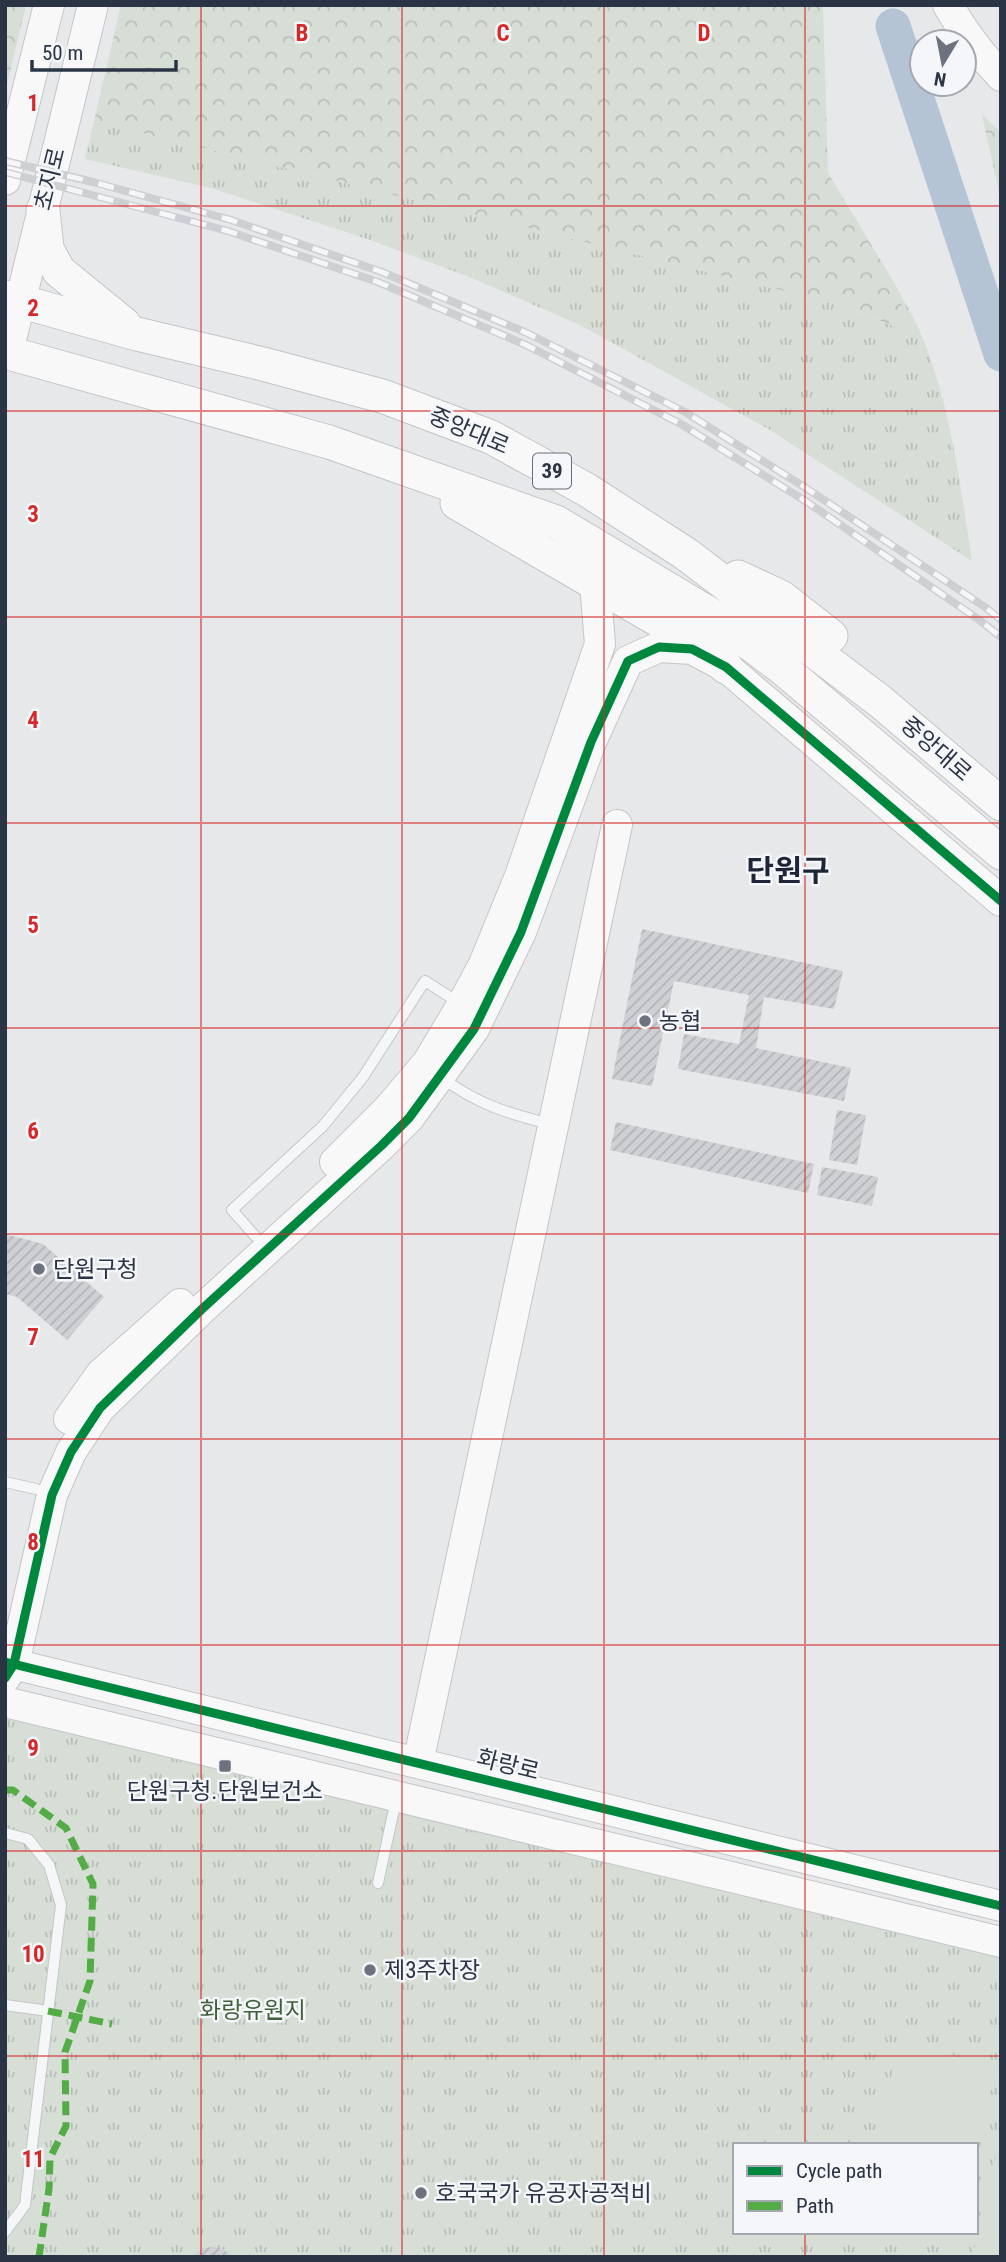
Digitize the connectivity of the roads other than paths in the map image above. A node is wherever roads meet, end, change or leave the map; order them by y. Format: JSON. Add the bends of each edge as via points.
{"nodes":[{"id":1,"x":48,"y":5,"type":"edge"},
{"id":2,"x":93,"y":5,"type":"edge"},
{"id":3,"x":948,"y":5,"type":"edge"},
{"id":4,"x":1001,"y":76,"type":"edge"},
{"id":5,"x":5,"y":180,"type":"edge"},
{"id":6,"x":43,"y":210,"type":"junction"},
{"id":7,"x":13,"y":299,"type":"edge"},
{"id":8,"x":136,"y":334,"type":"junction"},
{"id":9,"x":6,"y":352,"type":"edge"},
{"id":10,"x":383,"y":459,"type":"junction"},
{"id":11,"x":686,"y":554,"type":"junction"},
{"id":12,"x":596,"y":583,"type":"junction"},
{"id":13,"x":726,"y":667,"type":"junction"},
{"id":14,"x":1001,"y":775,"type":"edge"},
{"id":15,"x":1001,"y":804,"type":"edge"},
{"id":16,"x":617,"y":825,"type":"dead end"},
{"id":17,"x":1001,"y":853,"type":"edge"},
{"id":18,"x":1001,"y":901,"type":"edge"},
{"id":19,"x":462,"y":1005,"type":"junction"},
{"id":20,"x":434,"y":1069,"type":"junction"},
{"id":21,"x":553,"y":1125,"type":"junction"},
{"id":22,"x":255,"y":1236,"type":"junction"},
{"id":23,"x":5,"y":1482,"type":"edge"},
{"id":24,"x":36,"y":1489,"type":"junction"},
{"id":25,"x":5,"y":1610,"type":"edge"},
{"id":26,"x":8,"y":1668,"type":"edge"},
{"id":27,"x":5,"y":1702,"type":"edge"},
{"id":28,"x":418,"y":1763,"type":"junction"},
{"id":29,"x":397,"y":1797,"type":"junction"},
{"id":30,"x":5,"y":1833,"type":"edge"},
{"id":31,"x":378,"y":1883,"type":"dead end"},
{"id":32,"x":1001,"y":1906,"type":"edge"},
{"id":33,"x":1001,"y":1942,"type":"edge"},
{"id":34,"x":5,"y":2005,"type":"edge"},
{"id":35,"x":48,"y":2011,"type":"junction"},
{"id":36,"x":5,"y":2232,"type":"edge"}],
"edges":[{"from":1,"to":5,"type":"street","name":"초지로"},
{"from":2,"to":6,"type":"street","name":"초지로"},
{"from":3,"to":4,"type":"street","via":[[982,57]]},
{"from":6,"to":7,"type":"street","name":"초지로"},
{"from":6,"to":8,"type":"main road","via":[[47,249],[59,271]]},
{"from":7,"to":8,"type":"main road","name":"중앙대로","number":"39"},
{"from":7,"to":9,"type":"street","name":"초지로"},
{"from":8,"to":11,"type":"main road","name":"중앙대로","number":"39","via":[[382,396],[491,437],[587,490]]},
{"from":9,"to":10,"type":"main road","name":"중앙대로","number":"39"},
{"from":10,"to":12,"type":"main road"},
{"from":10,"to":17,"type":"main road","name":"중앙대로","number":"39","via":[[556,522],[713,616],[781,667]]},
{"from":11,"to":14,"type":"main road","via":[[782,597]]},
{"from":11,"to":15,"type":"main road","name":"중앙대로","number":"39","via":[[881,702]]},
{"from":12,"to":13,"type":"main road","via":[[696,642]]},
{"from":12,"to":19,"type":"street","via":[[600,644],[520,876]]},
{"from":13,"to":18,"type":"street"},
{"from":13,"to":20,"type":"street","via":[[692,649],[659,648],[628,661],[591,742],[521,932],[474,1029]]},
{"from":16,"to":21,"type":"street"},
{"from":19,"to":20,"type":"street"},
{"from":19,"to":22,"type":"lane","via":[[425,981],[363,1077],[323,1126],[232,1210]]},
{"from":20,"to":21,"type":"lane","via":[[466,1096],[507,1114]]},
{"from":20,"to":22,"type":"street"},
{"from":20,"to":26,"type":"street","via":[[409,1118],[382,1146],[100,1408],[71,1452],[51,1495]]},
{"from":21,"to":28,"type":"street"},
{"from":22,"to":24,"type":"street","via":[[101,1374],[63,1428]]},
{"from":23,"to":24,"type":"lane"},
{"from":24,"to":25,"type":"street"},
{"from":26,"to":28,"type":"street","name":"화랑로"},
{"from":27,"to":29,"type":"street"},
{"from":28,"to":32,"type":"street","name":"화랑로"},
{"from":29,"to":31,"type":"lane"},
{"from":29,"to":33,"type":"street"},
{"from":30,"to":35,"type":"lane","via":[[28,1839],[50,1865],[61,1905]]},
{"from":34,"to":35,"type":"lane"},
{"from":35,"to":36,"type":"lane","via":[[25,2205]]}]}
